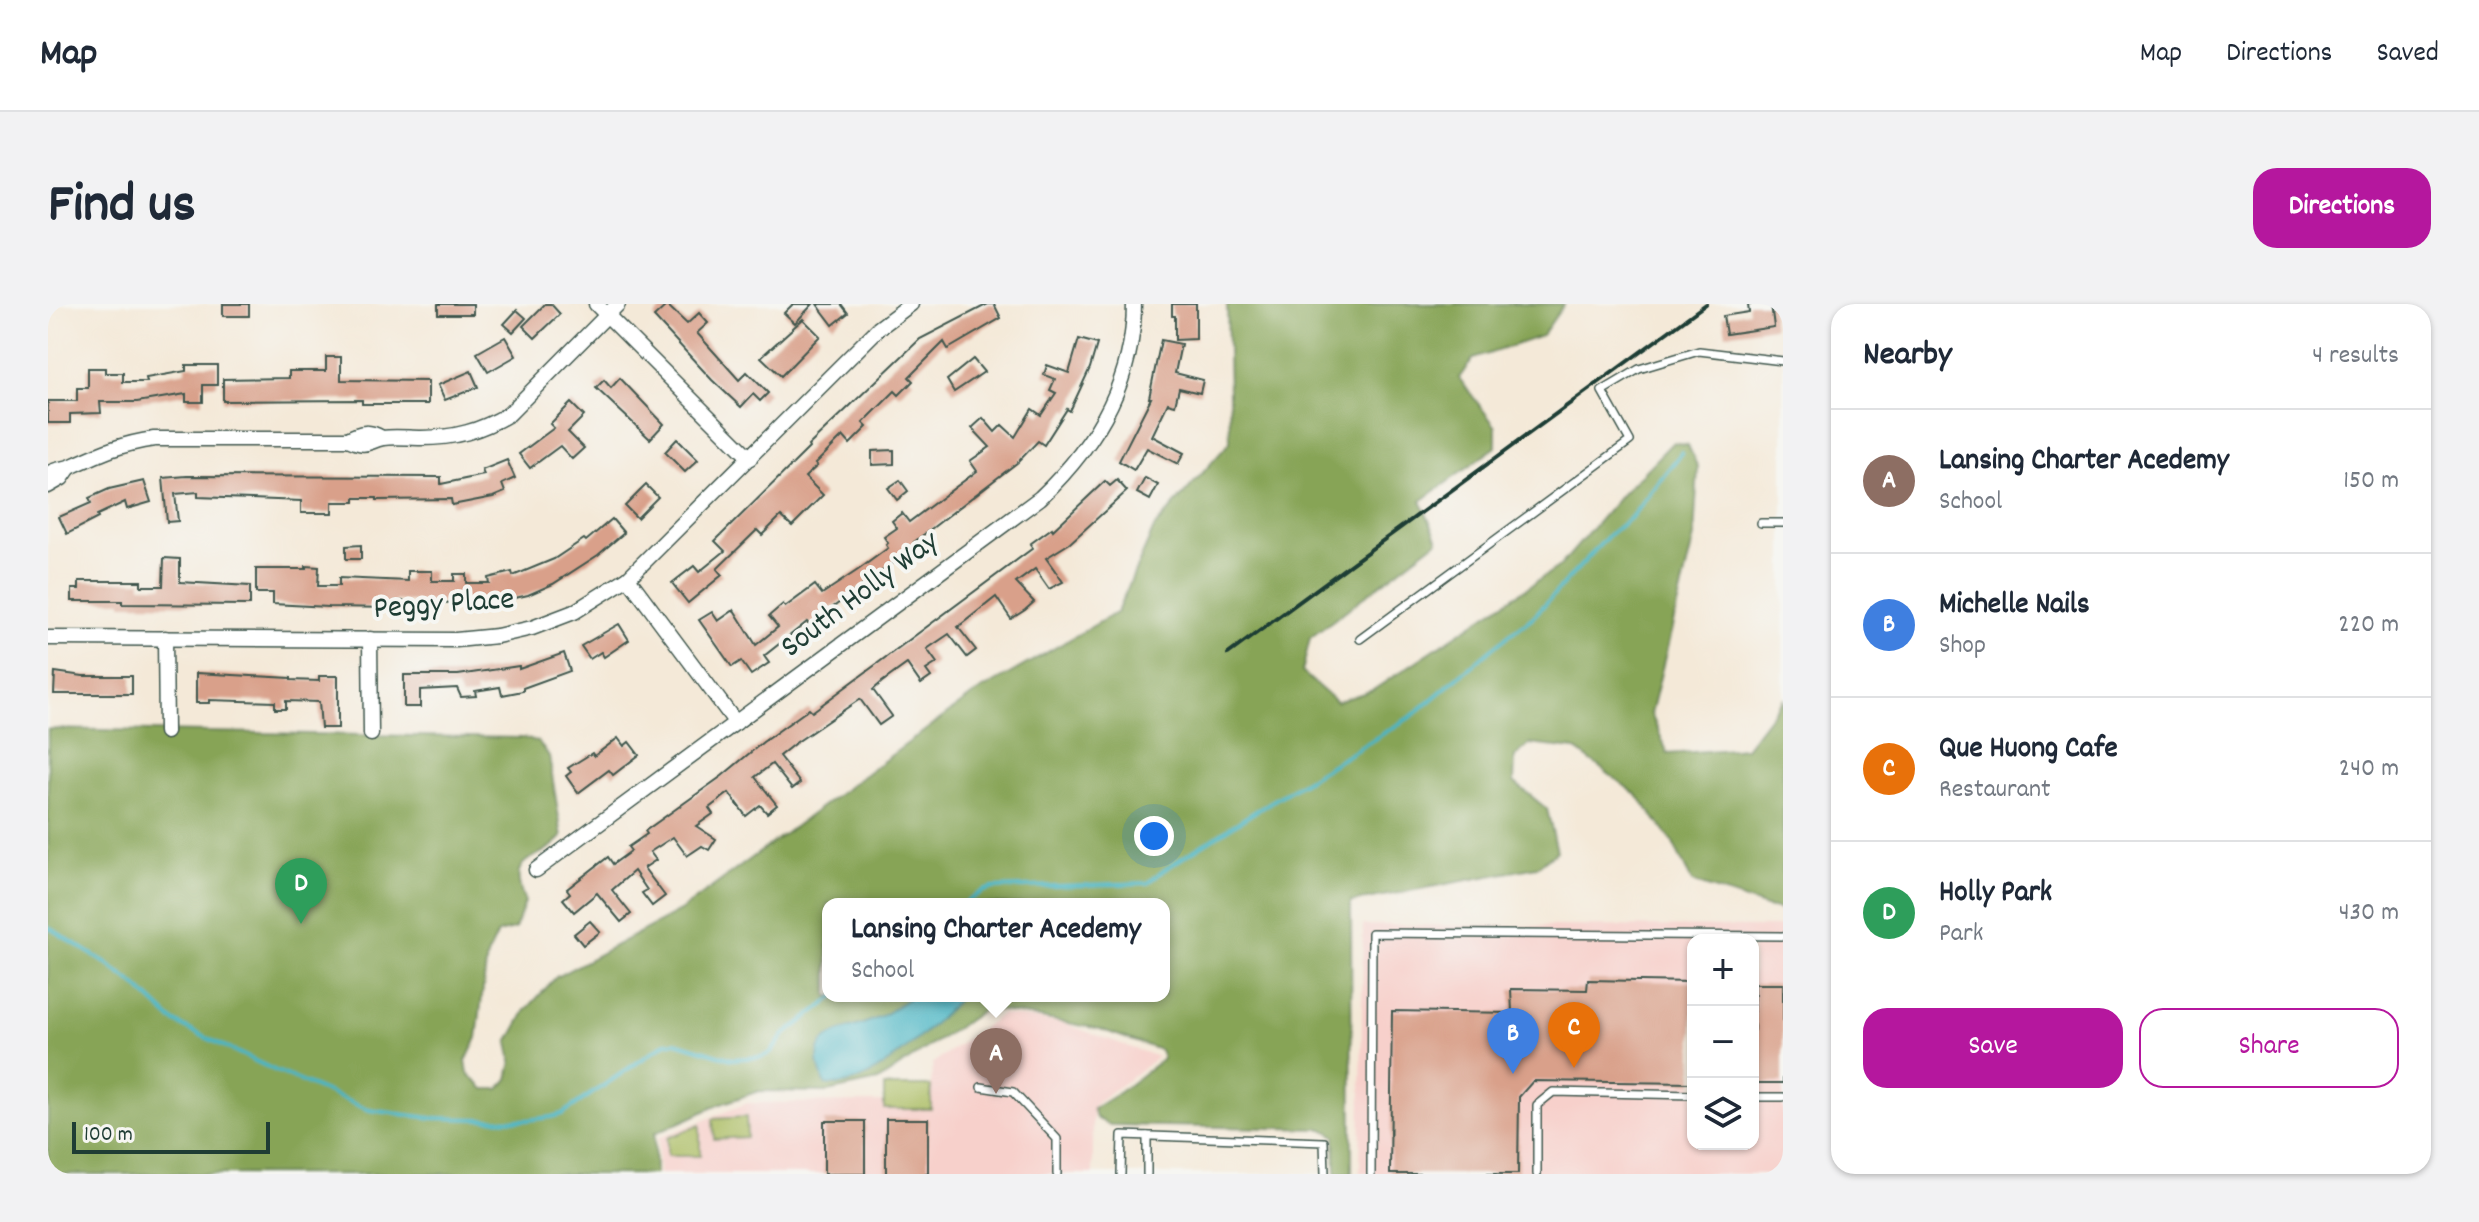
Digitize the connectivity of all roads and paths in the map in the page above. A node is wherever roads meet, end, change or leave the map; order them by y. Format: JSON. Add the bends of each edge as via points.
{"nodes":[{"id":1,"x":911,"y":304,"type":"edge"},
{"id":2,"x":1134,"y":304,"type":"edge"},
{"id":3,"x":607,"y":308,"type":"edge"},
{"id":4,"x":889,"y":310,"type":"edge"},
{"id":5,"x":1783,"y":361,"type":"edge"},
{"id":6,"x":750,"y":458,"type":"junction"},
{"id":7,"x":69,"y":468,"type":"junction"},
{"id":8,"x":48,"y":474,"type":"edge"},
{"id":9,"x":48,"y":486,"type":"edge"},
{"id":10,"x":1761,"y":523,"type":"dead end"},
{"id":11,"x":1783,"y":523,"type":"edge"},
{"id":12,"x":628,"y":578,"type":"junction"},
{"id":13,"x":48,"y":638,"type":"edge"},
{"id":14,"x":165,"y":638,"type":"junction"},
{"id":15,"x":370,"y":639,"type":"junction"},
{"id":16,"x":1360,"y":639,"type":"dead end"},
{"id":17,"x":736,"y":723,"type":"junction"},
{"id":18,"x":166,"y":732,"type":"dead end"},
{"id":19,"x":371,"y":734,"type":"dead end"},
{"id":20,"x":536,"y":870,"type":"dead end"},
{"id":21,"x":1783,"y":936,"type":"edge"},
{"id":22,"x":981,"y":1087,"type":"dead end"},
{"id":23,"x":1687,"y":1095,"type":"edge"},
{"id":24,"x":1759,"y":1097,"type":"edge"},
{"id":25,"x":1783,"y":1097,"type":"edge"},
{"id":26,"x":1147,"y":1136,"type":"junction"},
{"id":27,"x":1057,"y":1174,"type":"edge"},
{"id":28,"x":1121,"y":1174,"type":"edge"},
{"id":29,"x":1147,"y":1174,"type":"edge"},
{"id":30,"x":1325,"y":1174,"type":"edge"},
{"id":31,"x":1371,"y":1174,"type":"edge"},
{"id":32,"x":1537,"y":1174,"type":"edge"}],
"edges":[{"from":1,"to":4,"type":"street","name":"Peggy Place"},
{"from":2,"to":17,"type":"street","name":"South Holly Way","via":[[1117,392],[1095,435],[1066,473],[1040,498]]},
{"from":3,"to":6,"type":"street"},
{"from":3,"to":7,"type":"street","via":[[509,414],[464,435],[154,439],[102,451]]},
{"from":4,"to":6,"type":"street","name":"Peggy Place"},
{"from":5,"to":16,"type":"lane","via":[[1699,351],[1639,369],[1602,391],[1630,441]]},
{"from":6,"to":12,"type":"street","name":"Peggy Place"},
{"from":7,"to":8,"type":"street"},
{"from":7,"to":9,"type":"street"},
{"from":10,"to":11,"type":"lane"},
{"from":12,"to":15,"type":"street","name":"Peggy Place","via":[[574,612],[532,628],[456,640]]},
{"from":12,"to":17,"type":"street"},
{"from":13,"to":14,"type":"street","name":"Peggy Place"},
{"from":14,"to":15,"type":"street","name":"Peggy Place"},
{"from":14,"to":18,"type":"street"},
{"from":15,"to":19,"type":"street"},
{"from":17,"to":20,"type":"street","name":"South Holly Way"},
{"from":21,"to":31,"type":"lane","via":[[1372,933]]},
{"from":22,"to":27,"type":"lane","via":[[1013,1092],[1057,1139]]},
{"from":23,"to":32,"type":"lane","via":[[1553,1092],[1537,1105]]},
{"from":24,"to":25,"type":"lane"},
{"from":26,"to":28,"type":"lane","via":[[1122,1135]]},
{"from":26,"to":29,"type":"lane"},
{"from":26,"to":30,"type":"lane","via":[[1324,1142]]}]}
